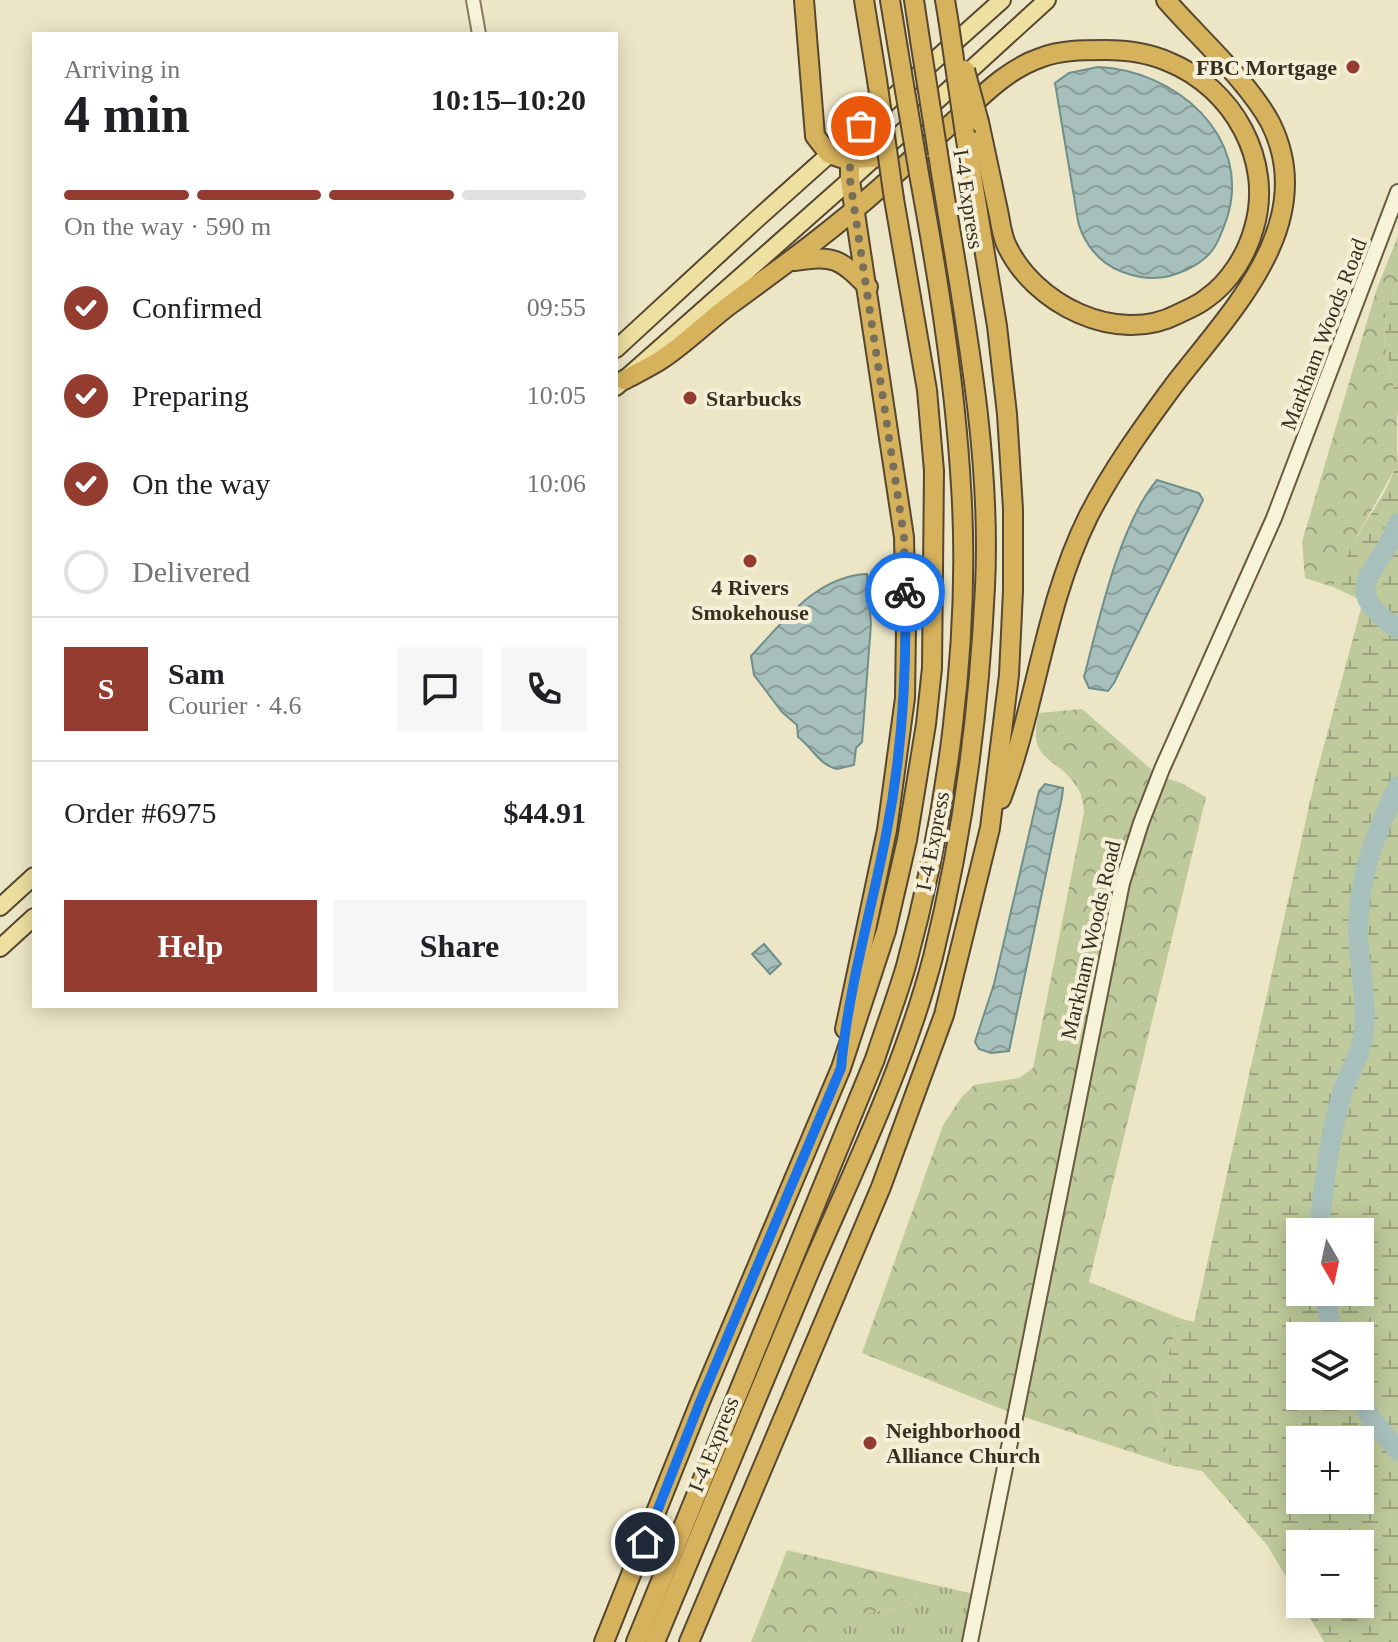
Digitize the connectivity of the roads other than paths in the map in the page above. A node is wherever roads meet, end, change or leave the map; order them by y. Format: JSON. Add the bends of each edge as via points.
{"nodes":[{"id":1,"x":473,"y":0,"type":"edge"},
{"id":2,"x":804,"y":0,"type":"edge"},
{"id":3,"x":864,"y":0,"type":"edge"},
{"id":4,"x":890,"y":0,"type":"edge"},
{"id":5,"x":914,"y":0,"type":"edge"},
{"id":6,"x":1002,"y":0,"type":"edge"},
{"id":7,"x":1047,"y":0,"type":"edge"},
{"id":8,"x":1166,"y":0,"type":"edge"},
{"id":9,"x":946,"y":9,"type":"edge"},
{"id":10,"x":479,"y":32,"type":"edge"},
{"id":11,"x":861,"y":126,"type":"junction"},
{"id":12,"x":972,"y":128,"type":"junction"},
{"id":13,"x":829,"y":154,"type":"junction"},
{"id":14,"x":875,"y":158,"type":"junction"},
{"id":15,"x":850,"y":159,"type":"junction"},
{"id":16,"x":850,"y":180,"type":"junction"},
{"id":17,"x":1398,"y":192,"type":"edge"},
{"id":18,"x":855,"y":210,"type":"junction"},
{"id":19,"x":791,"y":262,"type":"junction"},
{"id":20,"x":868,"y":287,"type":"junction"},
{"id":21,"x":618,"y":347,"type":"edge"},
{"id":22,"x":620,"y":383,"type":"edge"},
{"id":23,"x":990,"y":828,"type":"junction"},
{"id":24,"x":32,"y":878,"type":"edge"},
{"id":25,"x":0,"y":907,"type":"edge"},
{"id":26,"x":32,"y":919,"type":"edge"},
{"id":27,"x":0,"y":948,"type":"edge"},
{"id":28,"x":841,"y":1068,"type":"junction"},
{"id":29,"x":604,"y":1642,"type":"edge"},
{"id":30,"x":636,"y":1642,"type":"edge"},
{"id":31,"x":655,"y":1642,"type":"edge"},
{"id":32,"x":689,"y":1642,"type":"edge"},
{"id":33,"x":970,"y":1642,"type":"edge"}],
"edges":[{"from":1,"to":10,"type":"street"},
{"from":2,"to":13,"type":"highway","via":[[815,136]]},
{"from":3,"to":28,"type":"highway","bridge":true,"via":[[927,390],[934,471],[932,668],[907,840],[886,931]]},
{"from":4,"to":30,"type":"highway","name":"I-4 Express","bridge":true,"via":[[951,380],[961,488],[959,665],[946,767],[906,967],[875,1059]]},
{"from":5,"to":31,"type":"highway","name":"I-4 Express","bridge":true,"via":[[981,434],[985,584],[972,757],[932,959],[907,1039]]},
{"from":6,"to":11,"type":"main road"},
{"from":7,"to":14,"type":"main road"},
{"from":8,"to":23,"type":"highway","via":[[1246,88],[1271,124],[1285,181],[1281,214],[1263,265],[1143,428],[1088,517],[1061,581],[1016,760]]},
{"from":9,"to":12,"type":"highway","bridge":true},
{"from":11,"to":13,"type":"main road"},
{"from":11,"to":15,"type":"highway"},
{"from":12,"to":18,"type":"highway","via":[[1006,243],[1019,266],[1065,308],[1119,323],[1172,317],[1207,298],[1230,276],[1249,246],[1259,213],[1260,177],[1248,138],[1229,107],[1203,82],[1170,62],[1128,50],[1080,50],[1040,58],[1004,77]]},
{"from":12,"to":23,"type":"highway","via":[[1007,414],[1013,509],[1009,675]]},
{"from":13,"to":15,"type":"highway"},
{"from":13,"to":21,"type":"main road"},
{"from":14,"to":15,"type":"highway"},
{"from":14,"to":16,"type":"main road"},
{"from":15,"to":16,"type":"highway"},
{"from":16,"to":18,"type":"highway"},
{"from":16,"to":22,"type":"main road"},
{"from":17,"to":33,"type":"main road","name":"Markham Woods Road","via":[[1303,446],[1162,769],[1122,883]]},
{"from":18,"to":19,"type":"highway"},
{"from":18,"to":20,"type":"highway"},
{"from":19,"to":20,"type":"highway","via":[[829,257]]},
{"from":19,"to":22,"type":"highway","via":[[661,360]]},
{"from":20,"to":28,"type":"highway","via":[[904,537],[905,698],[887,830],[845,1025]]},
{"from":23,"to":32,"type":"highway","via":[[944,1015],[891,1159]]},
{"from":24,"to":25,"type":"main road"},
{"from":26,"to":27,"type":"main road"},
{"from":28,"to":29,"type":"highway"}]}
